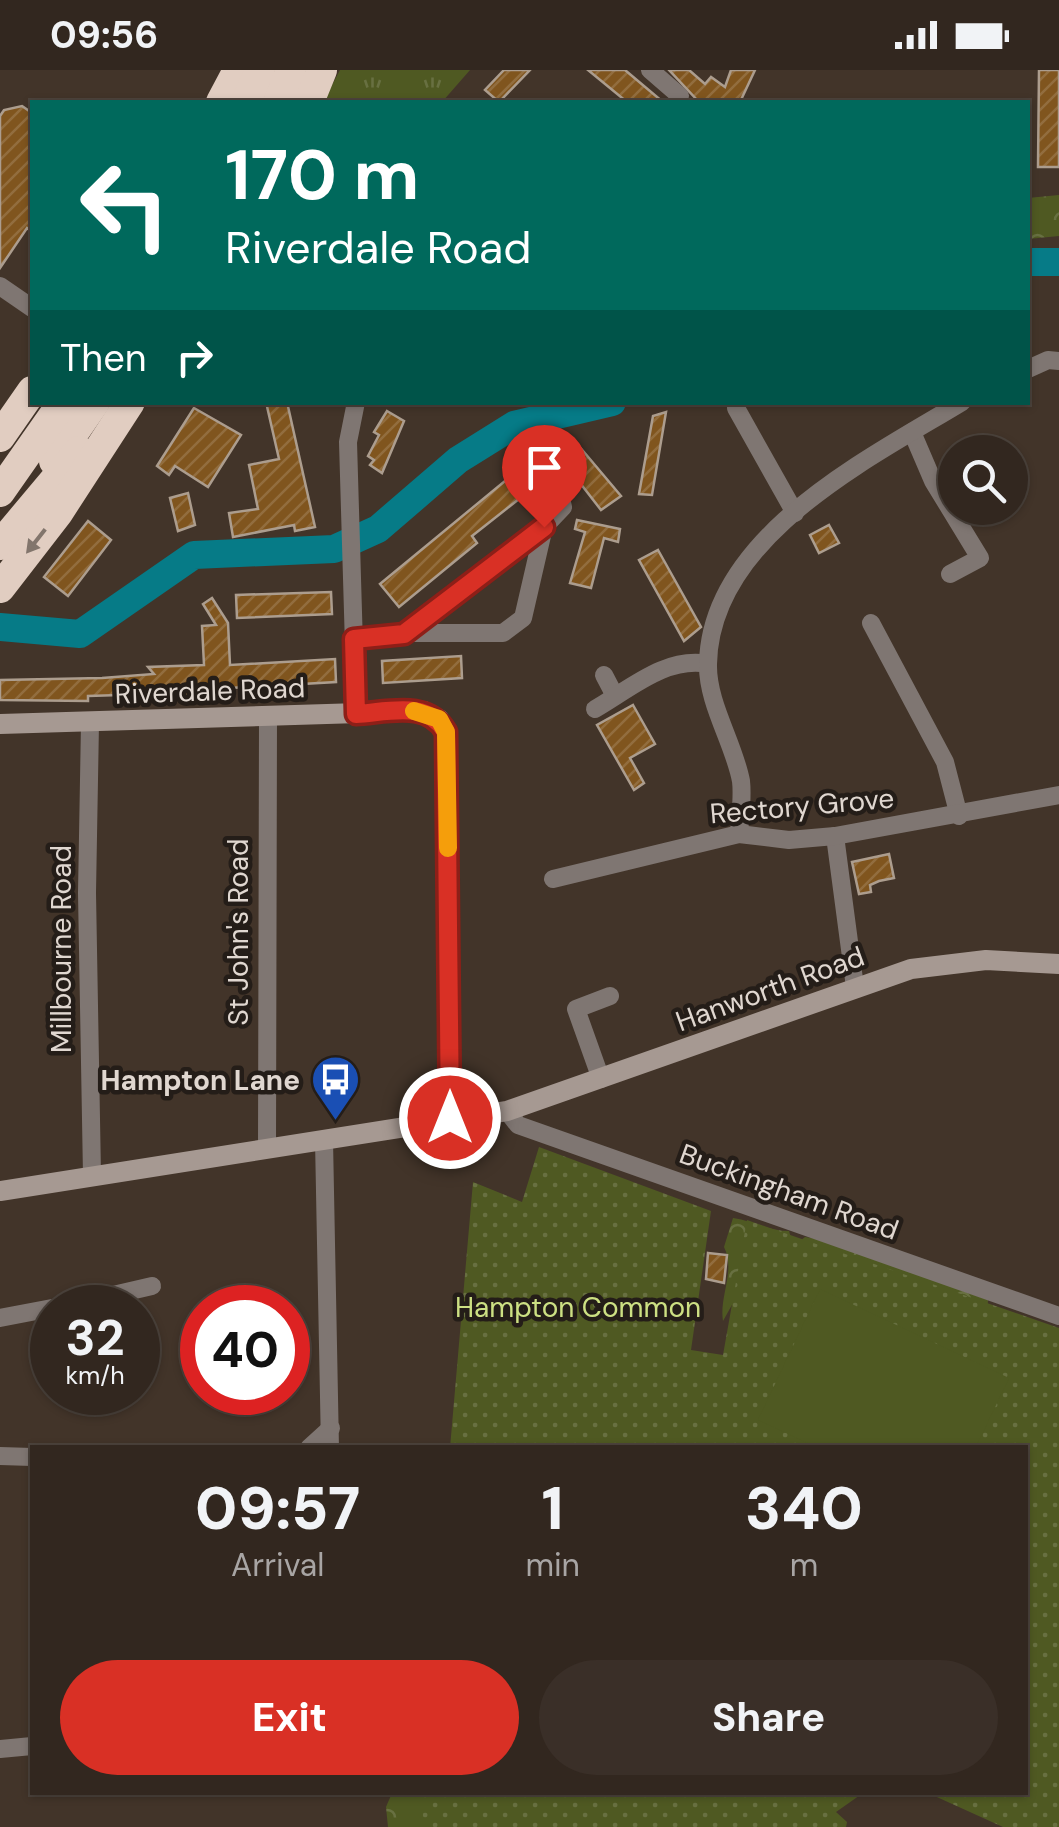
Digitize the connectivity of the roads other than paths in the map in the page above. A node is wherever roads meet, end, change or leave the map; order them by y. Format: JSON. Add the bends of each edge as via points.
{"nodes":[{"id":1,"x":238,"y":70,"type":"edge"},
{"id":2,"x":260,"y":70,"type":"edge"},
{"id":3,"x":292,"y":70,"type":"edge"},
{"id":4,"x":322,"y":70,"type":"edge"},
{"id":5,"x":650,"y":70,"type":"edge"},
{"id":6,"x":680,"y":96,"type":"dead end"},
{"id":7,"x":222,"y":100,"type":"edge"},
{"id":8,"x":247,"y":100,"type":"edge"},
{"id":9,"x":279,"y":100,"type":"edge"},
{"id":10,"x":309,"y":100,"type":"edge"},
{"id":11,"x":0,"y":286,"type":"edge"},
{"id":12,"x":30,"y":307,"type":"edge"},
{"id":13,"x":1059,"y":361,"type":"edge"},
{"id":14,"x":1030,"y":368,"type":"edge"},
{"id":15,"x":30,"y":395,"type":"edge"},
{"id":16,"x":61,"y":405,"type":"edge"},
{"id":17,"x":93,"y":405,"type":"edge"},
{"id":18,"x":116,"y":405,"type":"edge"},
{"id":19,"x":128,"y":405,"type":"edge"},
{"id":20,"x":355,"y":405,"type":"edge"},
{"id":21,"x":957,"y":405,"type":"edge"},
{"id":22,"x":736,"y":408,"type":"dead end"},
{"id":23,"x":912,"y":432,"type":"junction"},
{"id":24,"x":0,"y":437,"type":"edge"},
{"id":25,"x":558,"y":486,"type":"dead end"},
{"id":26,"x":0,"y":492,"type":"edge"},
{"id":27,"x":794,"y":514,"type":"junction"},
{"id":28,"x":544,"y":527,"type":"junction"},
{"id":29,"x":0,"y":541,"type":"edge"},
{"id":30,"x":950,"y":574,"type":"dead end"},
{"id":31,"x":0,"y":588,"type":"edge"},
{"id":32,"x":871,"y":623,"type":"dead end"},
{"id":33,"x":404,"y":634,"type":"junction"},
{"id":34,"x":354,"y":639,"type":"junction"},
{"id":35,"x":708,"y":664,"type":"junction"},
{"id":36,"x":604,"y":675,"type":"dead end"},
{"id":37,"x":615,"y":696,"type":"junction"},
{"id":38,"x":595,"y":709,"type":"dead end"},
{"id":39,"x":356,"y":714,"type":"junction"},
{"id":40,"x":268,"y":716,"type":"junction"},
{"id":41,"x":90,"y":723,"type":"junction"},
{"id":42,"x":0,"y":724,"type":"edge"},
{"id":43,"x":1059,"y":796,"type":"edge"},
{"id":44,"x":959,"y":816,"type":"junction"},
{"id":45,"x":739,"y":834,"type":"junction"},
{"id":46,"x":835,"y":836,"type":"junction"},
{"id":47,"x":553,"y":879,"type":"dead end"},
{"id":48,"x":1059,"y":964,"type":"edge"},
{"id":49,"x":856,"y":987,"type":"junction"},
{"id":50,"x":610,"y":996,"type":"dead end"},
{"id":51,"x":600,"y":1079,"type":"junction"},
{"id":52,"x":507,"y":1111,"type":"junction"},
{"id":53,"x":450,"y":1118,"type":"junction"},
{"id":54,"x":324,"y":1140,"type":"junction"},
{"id":55,"x":267,"y":1148,"type":"junction"},
{"id":56,"x":92,"y":1175,"type":"junction"},
{"id":57,"x":0,"y":1190,"type":"edge"},
{"id":58,"x":30,"y":1313,"type":"edge"},
{"id":59,"x":1059,"y":1316,"type":"edge"},
{"id":60,"x":0,"y":1318,"type":"edge"},
{"id":61,"x":331,"y":1428,"type":"junction"},
{"id":62,"x":312,"y":1445,"type":"edge"},
{"id":63,"x":330,"y":1445,"type":"edge"},
{"id":64,"x":0,"y":1456,"type":"edge"},
{"id":65,"x":30,"y":1457,"type":"edge"},
{"id":66,"x":30,"y":1746,"type":"edge"},
{"id":67,"x":0,"y":1748,"type":"edge"}],
"edges":[{"from":1,"to":7,"type":"highway"},
{"from":2,"to":8,"type":"highway"},
{"from":3,"to":9,"type":"highway"},
{"from":4,"to":10,"type":"highway"},
{"from":5,"to":6,"type":"street"},
{"from":11,"to":12,"type":"street"},
{"from":13,"to":14,"type":"street"},
{"from":15,"to":24,"type":"highway"},
{"from":16,"to":26,"type":"highway"},
{"from":17,"to":29,"type":"highway"},
{"from":18,"to":29,"type":"highway"},
{"from":19,"to":31,"type":"highway","one_way":true},
{"from":20,"to":34,"type":"street","via":[[348,442]]},
{"from":21,"to":23,"type":"street"},
{"from":22,"to":27,"type":"street"},
{"from":23,"to":27,"type":"street","via":[[858,462]]},
{"from":23,"to":30,"type":"street","via":[[980,558]]},
{"from":25,"to":28,"type":"street","via":[[570,511]]},
{"from":27,"to":35,"type":"street","via":[[732,578]]},
{"from":28,"to":33,"type":"street"},
{"from":28,"to":33,"type":"street","via":[[523,618],[514,628]]},
{"from":32,"to":44,"type":"street","via":[[945,762]]},
{"from":33,"to":34,"type":"street"},
{"from":34,"to":39,"type":"street"},
{"from":35,"to":37,"type":"street","via":[[690,661]]},
{"from":35,"to":45,"type":"street","via":[[741,783]]},
{"from":36,"to":37,"type":"street"},
{"from":37,"to":38,"type":"street"},
{"from":39,"to":40,"type":"street","name":"Riverdale Road"},
{"from":39,"to":53,"type":"street","name":"Riverdale Road","via":[[424,711],[446,732]]},
{"from":40,"to":41,"type":"street","name":"Riverdale Road"},
{"from":40,"to":55,"type":"street","name":"St John's Road"},
{"from":41,"to":42,"type":"street","name":"Riverdale Road"},
{"from":41,"to":56,"type":"street","name":"Millbourne Road"},
{"from":43,"to":44,"type":"street","name":"Rectory Grove"},
{"from":44,"to":46,"type":"street","name":"Rectory Grove"},
{"from":45,"to":46,"type":"street","name":"Rectory Grove"},
{"from":45,"to":47,"type":"street","name":"Rectory Grove"},
{"from":46,"to":49,"type":"street"},
{"from":48,"to":49,"type":"street","name":"Hanworth Road","via":[[953,962]]},
{"from":49,"to":51,"type":"street","name":"Hanworth Road"},
{"from":50,"to":51,"type":"street","via":[[576,1009]]},
{"from":51,"to":52,"type":"street","name":"Hanworth Road"},
{"from":52,"to":53,"type":"street"},
{"from":52,"to":59,"type":"street","name":"Buckingham Road","via":[[518,1125]]},
{"from":53,"to":54,"type":"street"},
{"from":54,"to":55,"type":"street"},
{"from":54,"to":61,"type":"street"},
{"from":55,"to":56,"type":"street"},
{"from":56,"to":57,"type":"street"},
{"from":58,"to":60,"type":"street"},
{"from":61,"to":62,"type":"street"},
{"from":61,"to":63,"type":"street"},
{"from":64,"to":65,"type":"street"},
{"from":66,"to":67,"type":"street"}]}
